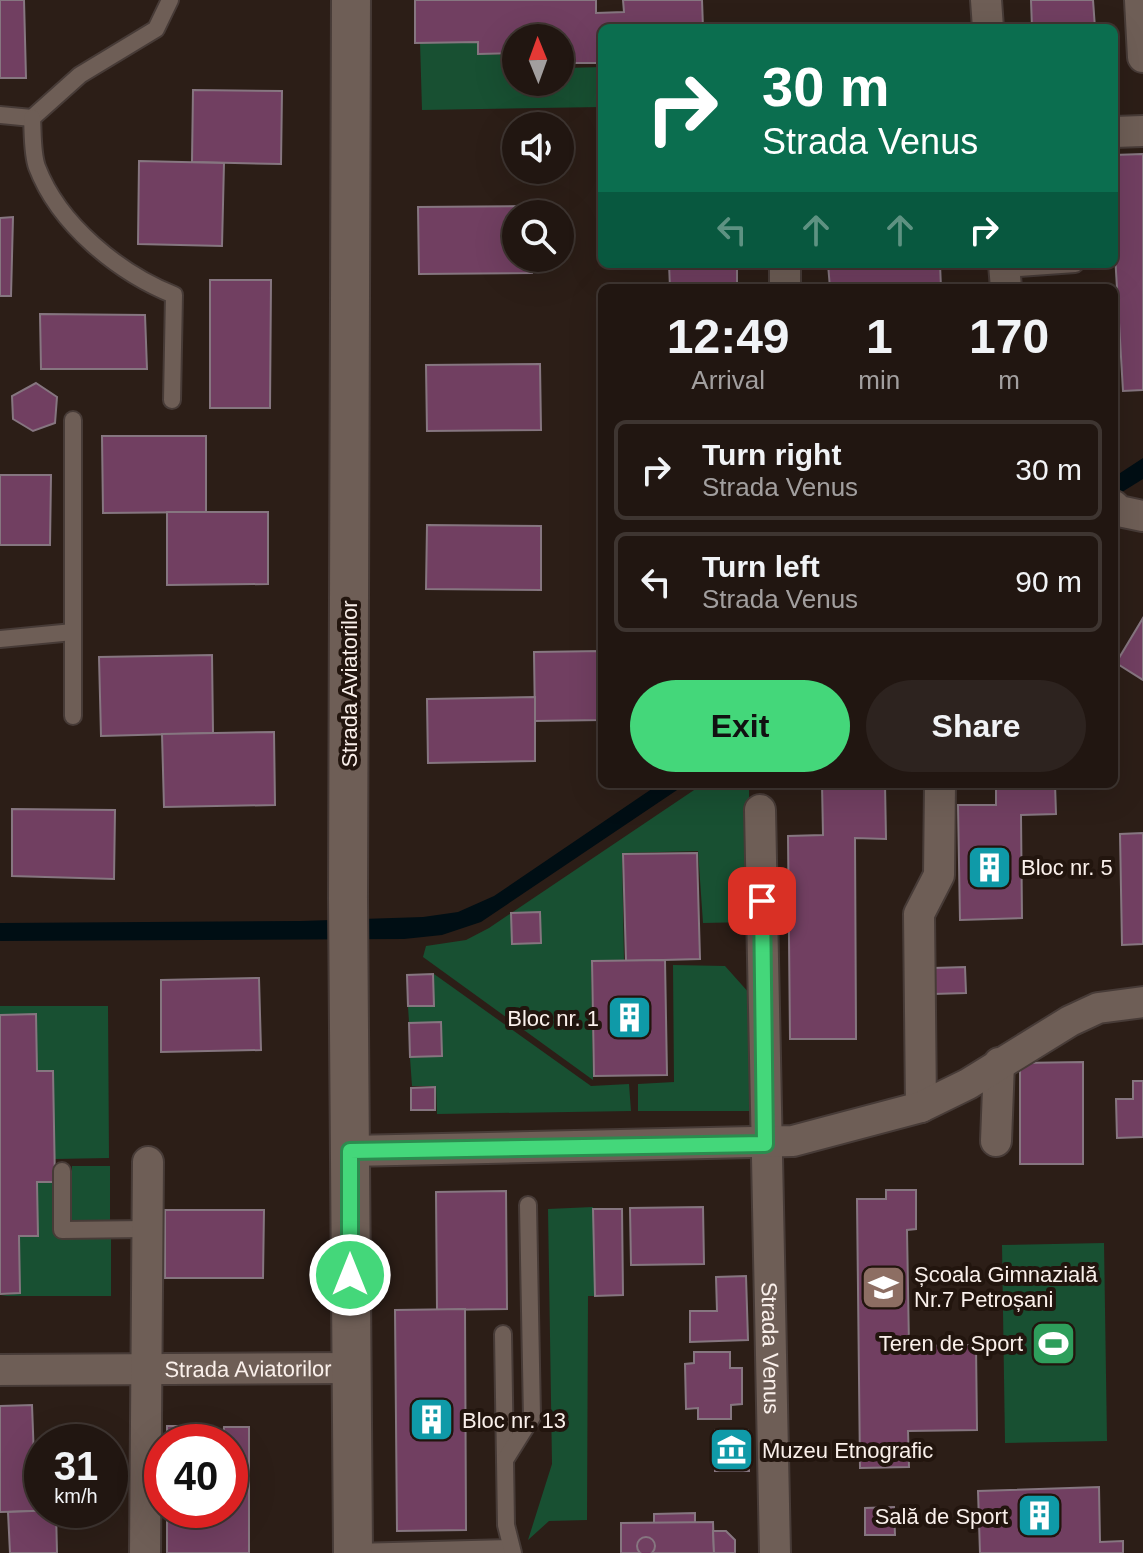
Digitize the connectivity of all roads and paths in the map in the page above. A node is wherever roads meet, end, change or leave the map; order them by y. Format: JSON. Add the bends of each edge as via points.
{"nodes":[{"id":1,"x":170,"y":0,"type":"edge"},
{"id":2,"x":351,"y":0,"type":"edge"},
{"id":3,"x":986,"y":0,"type":"edge"},
{"id":4,"x":1140,"y":0,"type":"edge"},
{"id":5,"x":988,"y":24,"type":"edge"},
{"id":6,"x":1143,"y":57,"type":"edge"},
{"id":7,"x":0,"y":115,"type":"edge"},
{"id":8,"x":32,"y":118,"type":"junction"},
{"id":9,"x":1143,"y":131,"type":"edge"},
{"id":10,"x":1118,"y":132,"type":"edge"},
{"id":11,"x":1047,"y":268,"type":"edge"},
{"id":12,"x":1005,"y":274,"type":"edge"},
{"id":13,"x":172,"y":400,"type":"dead end"},
{"id":14,"x":73,"y":420,"type":"dead end"},
{"id":15,"x":73,"y":632,"type":"junction"},
{"id":16,"x":0,"y":639,"type":"edge"},
{"id":17,"x":73,"y":716,"type":"dead end"},
{"id":18,"x":940,"y":788,"type":"edge"},
{"id":19,"x":760,"y":810,"type":"dead end"},
{"id":20,"x":1143,"y":1002,"type":"edge"},
{"id":21,"x":999,"y":1063,"type":"junction"},
{"id":22,"x":921,"y":1107,"type":"junction"},
{"id":23,"x":996,"y":1141,"type":"dead end"},
{"id":24,"x":765,"y":1144,"type":"junction"},
{"id":25,"x":350,"y":1151,"type":"junction"},
{"id":26,"x":148,"y":1162,"type":"dead end"},
{"id":27,"x":62,"y":1171,"type":"dead end"},
{"id":28,"x":528,"y":1205,"type":"dead end"},
{"id":29,"x":146,"y":1229,"type":"junction"},
{"id":30,"x":503,"y":1334,"type":"dead end"},
{"id":31,"x":146,"y":1367,"type":"junction"},
{"id":32,"x":351,"y":1368,"type":"junction"},
{"id":33,"x":0,"y":1370,"type":"edge"},
{"id":34,"x":505,"y":1460,"type":"junction"},
{"id":35,"x":512,"y":1550,"type":"edge"},
{"id":36,"x":145,"y":1553,"type":"edge"},
{"id":37,"x":353,"y":1553,"type":"edge"},
{"id":38,"x":775,"y":1553,"type":"edge"}],
"edges":[{"from":1,"to":8,"type":"lane","via":[[156,29],[80,75]]},
{"from":2,"to":25,"type":"street","name":"Strada Aviatorilor"},
{"from":3,"to":5,"type":"street"},
{"from":4,"to":6,"type":"street"},
{"from":7,"to":8,"type":"lane"},
{"from":8,"to":13,"type":"lane","via":[[37,166],[68,218],[105,254],[150,286],[174,295]]},
{"from":9,"to":10,"type":"street"},
{"from":11,"to":12,"type":"lane"},
{"from":14,"to":15,"type":"lane"},
{"from":15,"to":16,"type":"lane"},
{"from":15,"to":17,"type":"lane"},
{"from":18,"to":22,"type":"street","via":[[939,875],[919,914]]},
{"from":19,"to":24,"type":"street","name":"Strada Venus"},
{"from":20,"to":21,"type":"street","via":[[1098,1008]]},
{"from":21,"to":22,"type":"street"},
{"from":21,"to":23,"type":"street"},
{"from":22,"to":24,"type":"street"},
{"from":24,"to":25,"type":"street"},
{"from":24,"to":38,"type":"street","name":"Strada Venus"},
{"from":25,"to":32,"type":"street","name":"Strada Aviatorilor"},
{"from":26,"to":29,"type":"street","name":"Strada Aviatorilor"},
{"from":27,"to":29,"type":"lane","via":[[62,1230]]},
{"from":28,"to":34,"type":"lane","via":[[532,1417]]},
{"from":29,"to":31,"type":"street","name":"Strada Aviatorilor"},
{"from":30,"to":34,"type":"lane"},
{"from":31,"to":32,"type":"street","name":"Strada Aviatorilor"},
{"from":31,"to":33,"type":"street","name":"Strada Aviatorilor"},
{"from":31,"to":36,"type":"street","name":"Strada Aviatorilor"},
{"from":32,"to":37,"type":"street","name":"Strada Aviatorilor"},
{"from":34,"to":35,"type":"lane","via":[[506,1525]]},
{"from":35,"to":37,"type":"lane"}]}
